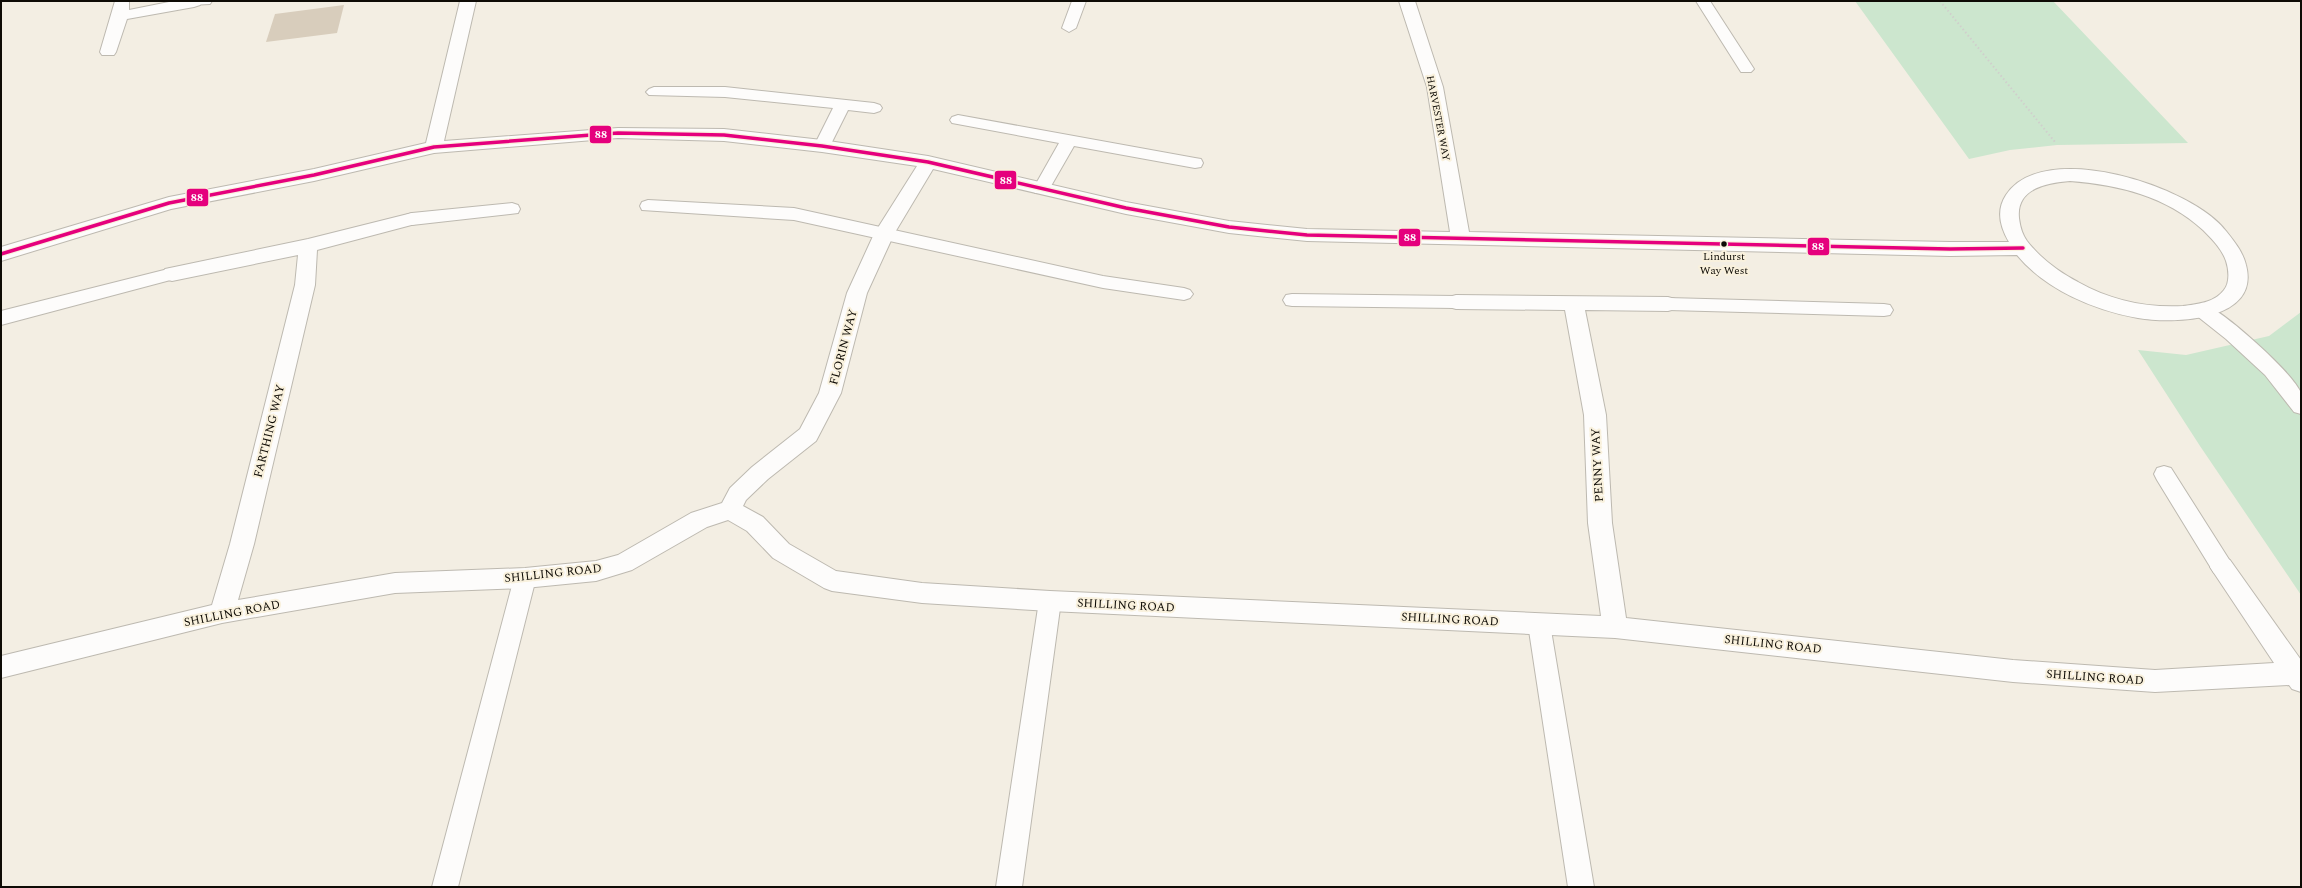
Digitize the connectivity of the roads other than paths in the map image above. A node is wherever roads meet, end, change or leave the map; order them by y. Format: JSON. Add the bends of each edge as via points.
{"nodes":[{"id":1,"x":200,"y":1,"type":"edge"},
{"id":2,"x":468,"y":1,"type":"edge"},
{"id":3,"x":1079,"y":1,"type":"edge"},
{"id":4,"x":1407,"y":1,"type":"edge"},
{"id":5,"x":1703,"y":1,"type":"edge"},
{"id":6,"x":122,"y":8,"type":"edge"},
{"id":7,"x":1069,"y":28,"type":"dead end"},
{"id":8,"x":108,"y":52,"type":"dead end"},
{"id":9,"x":1746,"y":69,"type":"dead end"},
{"id":10,"x":654,"y":92,"type":"dead end"},
{"id":11,"x":843,"y":104,"type":"junction"},
{"id":12,"x":874,"y":108,"type":"dead end"},
{"id":13,"x":958,"y":120,"type":"dead end"},
{"id":14,"x":1069,"y":140,"type":"junction"},
{"id":15,"x":822,"y":146,"type":"junction"},
{"id":16,"x":434,"y":147,"type":"junction"},
{"id":17,"x":928,"y":162,"type":"junction"},
{"id":18,"x":1195,"y":163,"type":"dead end"},
{"id":19,"x":1041,"y":189,"type":"junction"},
{"id":20,"x":648,"y":206,"type":"dead end"},
{"id":21,"x":512,"y":210,"type":"dead end"},
{"id":22,"x":412,"y":219,"type":"joint"},
{"id":23,"x":884,"y":234,"type":"junction"},
{"id":24,"x":1461,"y":238,"type":"junction"},
{"id":25,"x":308,"y":246,"type":"junction"},
{"id":26,"x":2023,"y":248,"type":"junction"},
{"id":27,"x":1,"y":254,"type":"edge"},
{"id":28,"x":172,"y":274,"type":"joint"},
{"id":29,"x":1184,"y":294,"type":"dead end"},
{"id":30,"x":1292,"y":300,"type":"dead end"},
{"id":31,"x":1456,"y":302,"type":"joint"},
{"id":32,"x":1573,"y":304,"type":"junction"},
{"id":33,"x":1668,"y":304,"type":"joint"},
{"id":34,"x":1884,"y":310,"type":"dead end"},
{"id":35,"x":2203,"y":311,"type":"junction"},
{"id":36,"x":1,"y":318,"type":"edge"},
{"id":37,"x":2301,"y":407,"type":"edge"},
{"id":38,"x":2164,"y":474,"type":"dead end"},
{"id":39,"x":730,"y":510,"type":"junction"},
{"id":40,"x":2222,"y":567,"type":"joint"},
{"id":41,"x":526,"y":578,"type":"junction"},
{"id":42,"x":1050,"y":601,"type":"junction"},
{"id":43,"x":222,"y":613,"type":"junction"},
{"id":44,"x":1539,"y":624,"type":"junction"},
{"id":45,"x":1615,"y":627,"type":"junction"},
{"id":46,"x":1,"y":667,"type":"edge"},
{"id":47,"x":2298,"y":677,"type":"edge"},
{"id":48,"x":444,"y":887,"type":"edge"},
{"id":49,"x":1009,"y":887,"type":"edge"},
{"id":50,"x":1581,"y":887,"type":"edge"}],
"edges":[{"from":1,"to":6,"type":"street"},
{"from":2,"to":16,"type":"street"},
{"from":3,"to":7,"type":"lane"},
{"from":4,"to":24,"type":"street","name":"HARVESTER WAY","via":[[1435,87]]},
{"from":5,"to":9,"type":"lane"},
{"from":6,"to":8,"type":"street"},
{"from":10,"to":11,"type":"lane","via":[[725,92]]},
{"from":11,"to":12,"type":"lane"},
{"from":11,"to":15,"type":"lane"},
{"from":13,"to":14,"type":"lane"},
{"from":14,"to":18,"type":"lane"},
{"from":14,"to":19,"type":"lane"},
{"from":15,"to":16,"type":"street","via":[[724,135],[618,133]]},
{"from":15,"to":17,"type":"street"},
{"from":16,"to":27,"type":"street","via":[[314,175],[169,203]]},
{"from":17,"to":19,"type":"street"},
{"from":17,"to":23,"type":"street","name":"FLORIN WAY"},
{"from":19,"to":24,"type":"street","via":[[1229,227],[1307,235]]},
{"from":20,"to":23,"type":"lane","via":[[794,214]]},
{"from":21,"to":22,"type":"lane"},
{"from":22,"to":25,"type":"street"},
{"from":23,"to":29,"type":"lane","via":[[1103,282]]},
{"from":23,"to":39,"type":"street","name":"FLORIN WAY","via":[[857,293],[830,393],[808,435],[738,494]]},
{"from":24,"to":26,"type":"street","via":[[1950,249]]},
{"from":25,"to":28,"type":"street"},
{"from":25,"to":43,"type":"street","name":"FARTHING WAY","via":[[305,285],[242,544]]},
{"from":26,"to":35,"type":"street","via":[[2034,261],[2057,278],[2083,293],[2114,305],[2144,312],[2174,314]]},
{"from":26,"to":35,"type":"street","via":[[2010,226],[2009,209],[2015,195],[2028,184],[2047,177],[2096,176],[2154,192],[2181,205],[2204,221],[2223,239],[2235,258],[2238,276],[2234,292],[2220,304]]},
{"from":28,"to":36,"type":"lane"},
{"from":30,"to":31,"type":"lane"},
{"from":31,"to":32,"type":"street"},
{"from":32,"to":33,"type":"street"},
{"from":32,"to":45,"type":"street","name":"PENNY WAY","via":[[1594,415],[1600,523]]},
{"from":33,"to":34,"type":"lane"},
{"from":35,"to":37,"type":"lane","via":[[2233,334],[2272,370]]},
{"from":38,"to":40,"type":"lane"},
{"from":39,"to":41,"type":"street","name":"SHILLING ROAD","via":[[699,520],[624,562],[596,571]]},
{"from":39,"to":42,"type":"street","name":"SHILLING ROAD","via":[[755,524],[781,551],[832,580],[922,593]]},
{"from":40,"to":47,"type":"street","name":"SHILLING ROAD"},
{"from":41,"to":43,"type":"street","name":"SHILLING ROAD","via":[[395,583]]},
{"from":41,"to":48,"type":"lane"},
{"from":42,"to":44,"type":"street","name":"SHILLING ROAD"},
{"from":42,"to":49,"type":"lane"},
{"from":43,"to":46,"type":"street","name":"SHILLING ROAD"},
{"from":44,"to":45,"type":"street","name":"SHILLING ROAD"},
{"from":44,"to":50,"type":"lane"},
{"from":45,"to":47,"type":"street","name":"SHILLING ROAD","via":[[2013,671],[2155,681]]}]}
